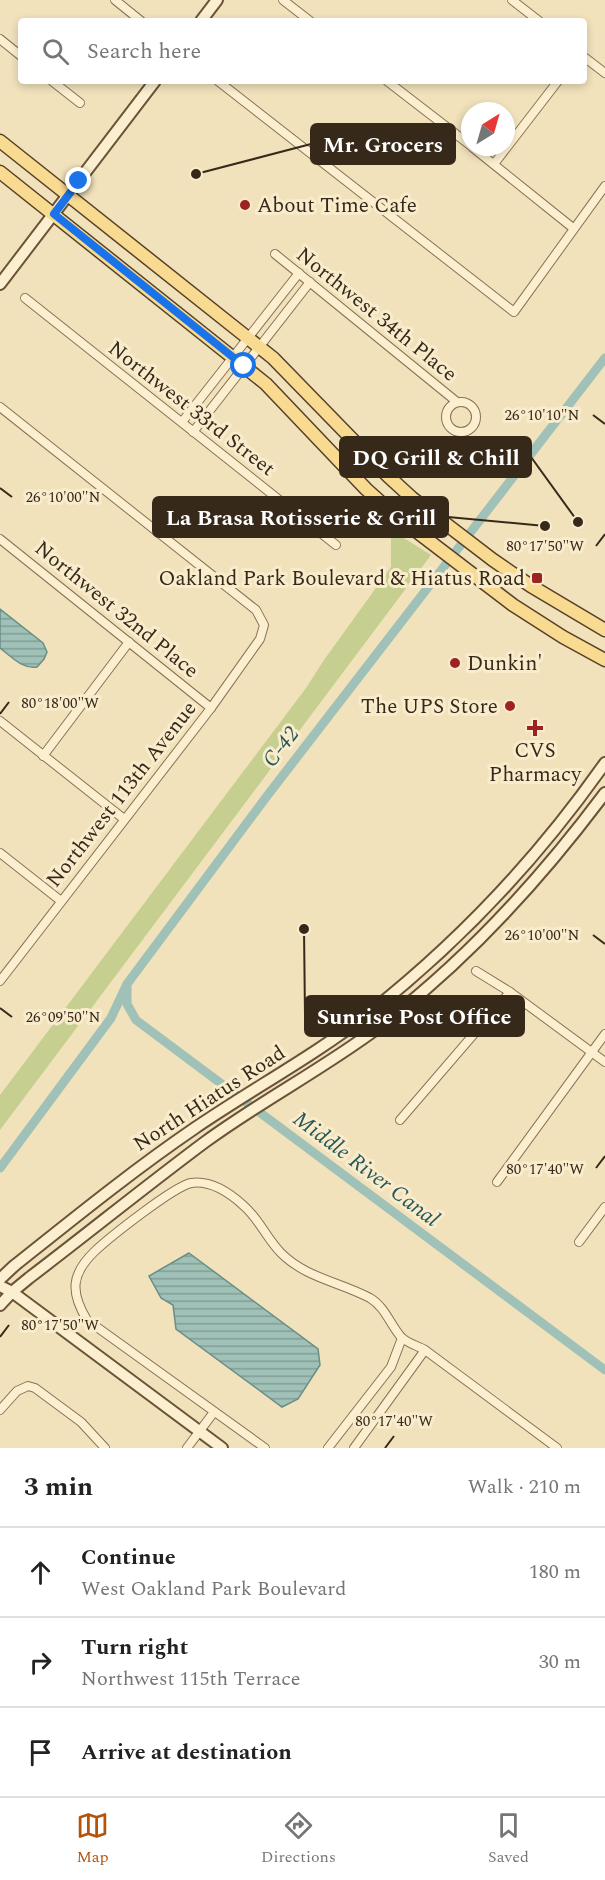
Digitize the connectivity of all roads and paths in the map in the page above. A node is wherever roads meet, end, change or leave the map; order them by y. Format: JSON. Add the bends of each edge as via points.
{"nodes":[{"id":1,"x":115,"y":0,"type":"edge"},
{"id":2,"x":217,"y":0,"type":"edge"},
{"id":3,"x":282,"y":0,"type":"edge"},
{"id":4,"x":512,"y":0,"type":"edge"},
{"id":5,"x":137,"y":18,"type":"edge"},
{"id":6,"x":203,"y":18,"type":"edge"},
{"id":7,"x":306,"y":18,"type":"edge"},
{"id":8,"x":535,"y":18,"type":"edge"},
{"id":9,"x":0,"y":39,"type":"edge"},
{"id":10,"x":18,"y":54,"type":"edge"},
{"id":11,"x":587,"y":59,"type":"edge"},
{"id":12,"x":605,"y":73,"type":"edge"},
{"id":13,"x":56,"y":84,"type":"edge"},
{"id":14,"x":153,"y":84,"type":"edge"},
{"id":15,"x":222,"y":84,"type":"edge"},
{"id":16,"x":391,"y":84,"type":"edge"},
{"id":17,"x":556,"y":84,"type":"edge"},
{"id":18,"x":80,"y":103,"type":"dead end"},
{"id":19,"x":461,"y":138,"type":"edge"},
{"id":20,"x":0,"y":141,"type":"edge"},
{"id":21,"x":484,"y":156,"type":"edge"},
{"id":22,"x":494,"y":164,"type":"junction"},
{"id":23,"x":0,"y":172,"type":"edge"},
{"id":24,"x":605,"y":186,"type":"edge"},
{"id":25,"x":68,"y":195,"type":"junction"},
{"id":26,"x":54,"y":214,"type":"junction"},
{"id":27,"x":573,"y":228,"type":"junction"},
{"id":28,"x":275,"y":254,"type":"dead end"},
{"id":29,"x":299,"y":273,"type":"junction"},
{"id":30,"x":310,"y":282,"type":"junction"},
{"id":31,"x":0,"y":284,"type":"edge"},
{"id":32,"x":25,"y":298,"type":"dead end"},
{"id":33,"x":249,"y":337,"type":"junction"},
{"id":34,"x":260,"y":346,"type":"junction"},
{"id":35,"x":233,"y":357,"type":"junction"},
{"id":36,"x":244,"y":366,"type":"junction"},
{"id":37,"x":457,"y":402,"type":"junction"},
{"id":38,"x":0,"y":407,"type":"edge"},
{"id":39,"x":182,"y":422,"type":"junction"},
{"id":40,"x":194,"y":432,"type":"junction"},
{"id":41,"x":0,"y":539,"type":"edge"},
{"id":42,"x":336,"y":545,"type":"dead end"},
{"id":43,"x":605,"y":630,"type":"edge"},
{"id":44,"x":129,"y":642,"type":"junction"},
{"id":45,"x":605,"y":660,"type":"edge"},
{"id":46,"x":211,"y":708,"type":"junction"},
{"id":47,"x":0,"y":721,"type":"edge"},
{"id":48,"x":43,"y":756,"type":"junction"},
{"id":49,"x":605,"y":763,"type":"edge"},
{"id":50,"x":605,"y":793,"type":"edge"},
{"id":51,"x":124,"y":819,"type":"junction"},
{"id":52,"x":0,"y":853,"type":"edge"},
{"id":53,"x":61,"y":901,"type":"junction"},
{"id":54,"x":476,"y":970,"type":"dead end"},
{"id":55,"x":0,"y":981,"type":"edge"},
{"id":56,"x":510,"y":992,"type":"junction"},
{"id":57,"x":605,"y":1034,"type":"edge"},
{"id":58,"x":592,"y":1052,"type":"junction"},
{"id":59,"x":605,"y":1062,"type":"edge"},
{"id":60,"x":400,"y":1120,"type":"dead end"},
{"id":61,"x":497,"y":1182,"type":"dead end"},
{"id":62,"x":605,"y":1208,"type":"edge"},
{"id":63,"x":579,"y":1242,"type":"dead end"},
{"id":64,"x":0,"y":1279,"type":"edge"},
{"id":65,"x":0,"y":1286,"type":"edge"},
{"id":66,"x":12,"y":1292,"type":"junction"},
{"id":67,"x":0,"y":1305,"type":"edge"},
{"id":68,"x":402,"y":1338,"type":"junction"},
{"id":69,"x":425,"y":1350,"type":"junction"},
{"id":70,"x":0,"y":1410,"type":"edge"},
{"id":71,"x":214,"y":1412,"type":"junction"},
{"id":72,"x":200,"y":1431,"type":"junction"},
{"id":73,"x":105,"y":1448,"type":"edge"},
{"id":74,"x":187,"y":1448,"type":"edge"},
{"id":75,"x":222,"y":1448,"type":"edge"},
{"id":76,"x":265,"y":1448,"type":"edge"},
{"id":77,"x":328,"y":1448,"type":"edge"},
{"id":78,"x":354,"y":1448,"type":"edge"},
{"id":79,"x":557,"y":1448,"type":"edge"}],
"edges":[{"from":1,"to":5,"type":"street"},
{"from":2,"to":6,"type":"main road"},
{"from":3,"to":7,"type":"street"},
{"from":4,"to":8,"type":"street"},
{"from":9,"to":10,"type":"street"},
{"from":11,"to":12,"type":"street"},
{"from":13,"to":18,"type":"street"},
{"from":14,"to":25,"type":"main road"},
{"from":15,"to":27,"type":"street","via":[[514,312]]},
{"from":16,"to":19,"type":"street"},
{"from":17,"to":22,"type":"street"},
{"from":20,"to":25,"type":"main road"},
{"from":21,"to":22,"type":"street"},
{"from":22,"to":27,"type":"street"},
{"from":23,"to":26,"type":"main road"},
{"from":24,"to":27,"type":"street"},
{"from":25,"to":26,"type":"main road"},
{"from":25,"to":33,"type":"main road"},
{"from":26,"to":31,"type":"main road"},
{"from":26,"to":35,"type":"main road"},
{"from":28,"to":29,"type":"street","name":"Northwest 34th Place"},
{"from":29,"to":30,"type":"street","name":"Northwest 34th Place"},
{"from":29,"to":33,"type":"street"},
{"from":30,"to":34,"type":"street"},
{"from":30,"to":37,"type":"street","name":"Northwest 34th Place"},
{"from":32,"to":39,"type":"street","name":"Northwest 33rd Street"},
{"from":33,"to":34,"type":"main road"},
{"from":33,"to":35,"type":"street"},
{"from":34,"to":36,"type":"street"},
{"from":34,"to":43,"type":"main road","via":[[388,476],[440,519],[568,610]]},
{"from":35,"to":36,"type":"main road"},
{"from":35,"to":39,"type":"street"},
{"from":36,"to":40,"type":"street"},
{"from":36,"to":45,"type":"main road","via":[[284,402],[366,489],[425,538],[540,623]]},
{"from":37,"to":37,"type":"street","via":[[466,403],[475,413],[474,426],[466,432],[456,432],[446,422],[446,412]]},
{"from":38,"to":46,"type":"street","name":"Northwest 113th Avenue","via":[[256,609],[264,625],[260,639]]},
{"from":39,"to":40,"type":"street","name":"Northwest 33rd Street"},
{"from":40,"to":42,"type":"street","name":"Northwest 33rd Street"},
{"from":41,"to":44,"type":"street","name":"Northwest 32nd Place"},
{"from":44,"to":46,"type":"street","name":"Northwest 32nd Place"},
{"from":44,"to":48,"type":"street"},
{"from":46,"to":51,"type":"street","name":"Northwest 113th Avenue"},
{"from":47,"to":48,"type":"street"},
{"from":48,"to":51,"type":"street"},
{"from":49,"to":64,"type":"main road","name":"North Hiatus Road","via":[[536,854],[451,942],[370,1012],[130,1173]]},
{"from":50,"to":66,"type":"main road","name":"North Hiatus Road","via":[[562,849],[465,954],[380,1026],[207,1141]]},
{"from":51,"to":53,"type":"street","name":"Northwest 113th Avenue"},
{"from":52,"to":53,"type":"street"},
{"from":53,"to":55,"type":"street","name":"Northwest 113th Avenue"},
{"from":54,"to":56,"type":"street"},
{"from":56,"to":58,"type":"street"},
{"from":56,"to":60,"type":"street"},
{"from":57,"to":58,"type":"street"},
{"from":58,"to":59,"type":"street"},
{"from":58,"to":61,"type":"street"},
{"from":62,"to":63,"type":"street"},
{"from":65,"to":66,"type":"main road"},
{"from":66,"to":67,"type":"main road","name":"North Hiatus Road"},
{"from":66,"to":72,"type":"main road"},
{"from":68,"to":69,"type":"street"},
{"from":68,"to":71,"type":"street","via":[[390,1317],[371,1299],[307,1273],[281,1253],[246,1208],[228,1193],[193,1183],[178,1188],[86,1260],[75,1279],[78,1304],[87,1320]]},
{"from":68,"to":77,"type":"street","via":[[391,1367]]},
{"from":69,"to":78,"type":"street"},
{"from":69,"to":79,"type":"street"},
{"from":70,"to":73,"type":"street","via":[[17,1391],[28,1386],[35,1388],[81,1422]]},
{"from":71,"to":72,"type":"street"},
{"from":71,"to":76,"type":"street"},
{"from":72,"to":74,"type":"street"},
{"from":72,"to":75,"type":"main road"}]}
